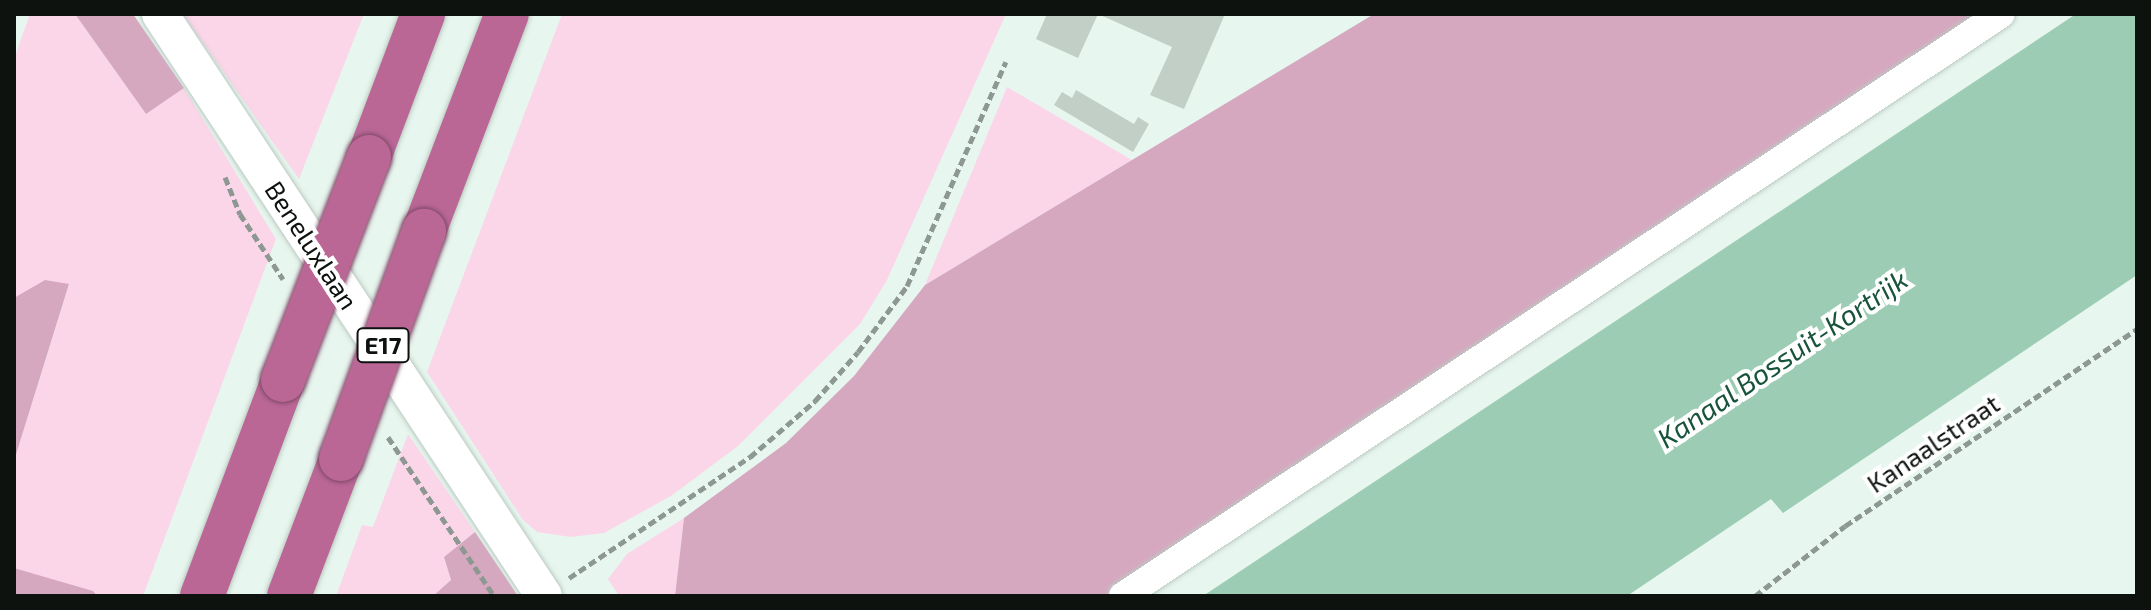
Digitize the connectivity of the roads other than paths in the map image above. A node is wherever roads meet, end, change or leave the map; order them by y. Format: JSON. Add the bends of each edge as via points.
{"nodes":[{"id":1,"x":160,"y":14,"type":"edge"},
{"id":2,"x":423,"y":14,"type":"edge"},
{"id":3,"x":507,"y":14,"type":"edge"},
{"id":4,"x":2001,"y":14,"type":"edge"},
{"id":5,"x":544,"y":595,"type":"edge"},
{"id":6,"x":202,"y":596,"type":"edge"},
{"id":7,"x":289,"y":596,"type":"edge"},
{"id":8,"x":1123,"y":596,"type":"edge"}],
"edges":[{"from":1,"to":5,"type":"street","name":"Beneluxlaan"},
{"from":2,"to":6,"type":"highway","bridge":true},
{"from":3,"to":7,"type":"highway","number":"E17","bridge":true},
{"from":4,"to":8,"type":"street"}]}
